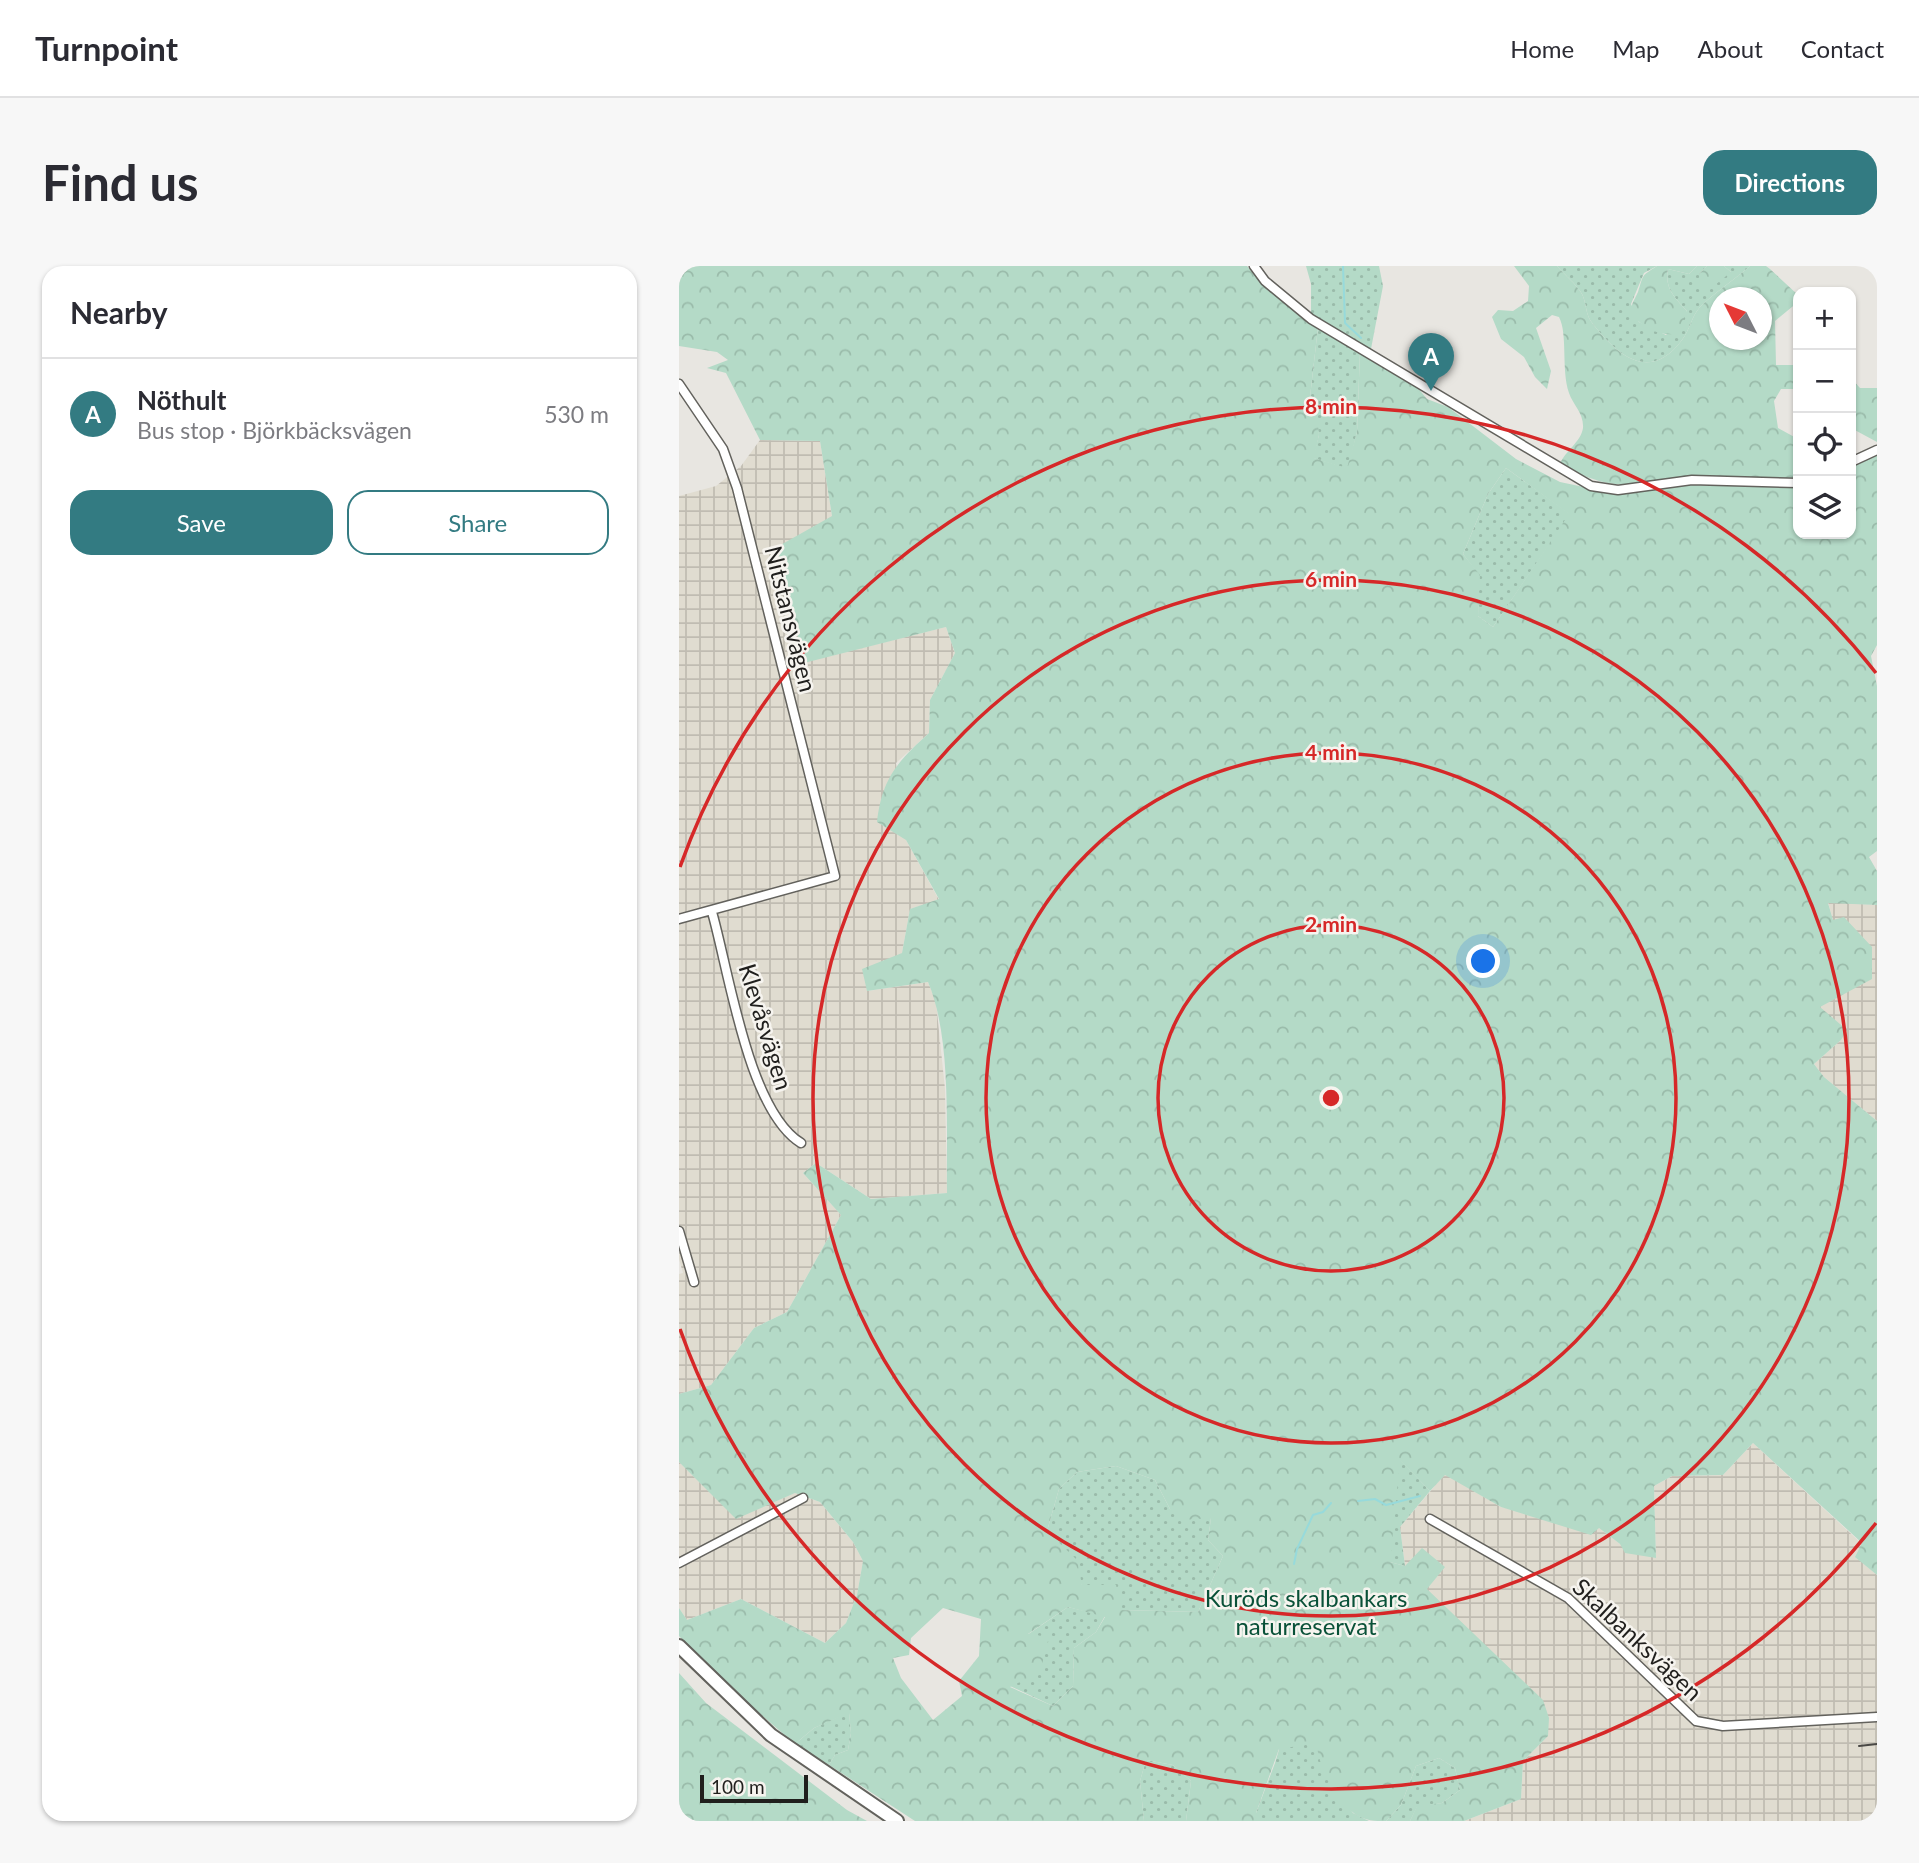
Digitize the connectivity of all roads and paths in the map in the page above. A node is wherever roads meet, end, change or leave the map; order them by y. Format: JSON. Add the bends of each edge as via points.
{"nodes":[{"id":1,"x":1254,"y":266,"type":"edge"},
{"id":2,"x":679,"y":384,"type":"edge"},
{"id":3,"x":1877,"y":450,"type":"edge"},
{"id":4,"x":1856,"y":460,"type":"edge"},
{"id":5,"x":1793,"y":483,"type":"edge"},
{"id":6,"x":712,"y":912,"type":"junction"},
{"id":7,"x":679,"y":919,"type":"edge"},
{"id":8,"x":801,"y":1143,"type":"dead end"},
{"id":9,"x":679,"y":1231,"type":"edge"},
{"id":10,"x":694,"y":1282,"type":"dead end"},
{"id":11,"x":803,"y":1498,"type":"dead end"},
{"id":12,"x":1430,"y":1519,"type":"dead end"},
{"id":13,"x":679,"y":1563,"type":"edge"},
{"id":14,"x":679,"y":1646,"type":"edge"},
{"id":15,"x":1877,"y":1717,"type":"edge"},
{"id":16,"x":897,"y":1821,"type":"edge"}],
"edges":[{"from":1,"to":5,"type":"street","via":[[1311,319],[1591,486],[1618,490],[1692,480]]},
{"from":2,"to":6,"type":"street","name":"Nitstansvägen","via":[[723,449],[737,488],[835,876]]},
{"from":3,"to":4,"type":"street"},
{"from":6,"to":7,"type":"street"},
{"from":6,"to":8,"type":"street","name":"Klevåsvägen","via":[[757,1079],[772,1112]]},
{"from":9,"to":10,"type":"street"},
{"from":11,"to":13,"type":"street"},
{"from":12,"to":15,"type":"street","name":"Skalbanksvägen","via":[[1568,1598],[1696,1721],[1723,1726]]},
{"from":14,"to":16,"type":"main road","via":[[771,1735]]}]}
